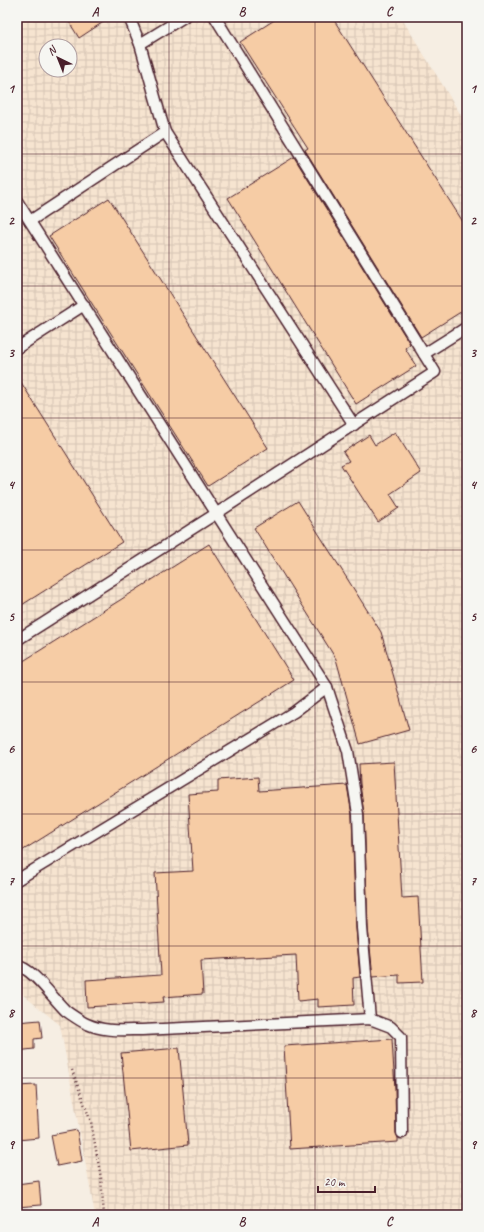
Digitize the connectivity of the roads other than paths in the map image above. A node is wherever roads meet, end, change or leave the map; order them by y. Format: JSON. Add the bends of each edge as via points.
{"nodes":[{"id":1,"x":129,"y":17,"type":"edge"},
{"id":2,"x":184,"y":17,"type":"edge"},
{"id":3,"x":215,"y":17,"type":"edge"},
{"id":4,"x":140,"y":44,"type":"junction"},
{"id":5,"x":166,"y":132,"type":"junction"},
{"id":6,"x":17,"y":201,"type":"edge"},
{"id":7,"x":30,"y":221,"type":"junction"},
{"id":8,"x":84,"y":305,"type":"junction"},
{"id":9,"x":467,"y":326,"type":"edge"},
{"id":10,"x":17,"y":348,"type":"edge"},
{"id":11,"x":424,"y":354,"type":"junction"},
{"id":12,"x":354,"y":425,"type":"junction"},
{"id":13,"x":217,"y":513,"type":"junction"},
{"id":14,"x":17,"y":640,"type":"edge"},
{"id":15,"x":327,"y":687,"type":"junction"},
{"id":16,"x":17,"y":880,"type":"edge"},
{"id":17,"x":17,"y":966,"type":"edge"},
{"id":18,"x":370,"y":1019,"type":"junction"},
{"id":19,"x":402,"y":1133,"type":"dead end"}],
"edges":[{"from":1,"to":4,"type":"lane"},
{"from":2,"to":4,"type":"lane"},
{"from":3,"to":11,"type":"lane"},
{"from":4,"to":5,"type":"lane"},
{"from":5,"to":7,"type":"lane"},
{"from":5,"to":12,"type":"lane"},
{"from":6,"to":7,"type":"lane"},
{"from":7,"to":8,"type":"lane"},
{"from":8,"to":10,"type":"lane"},
{"from":8,"to":13,"type":"lane"},
{"from":9,"to":11,"type":"lane"},
{"from":11,"to":12,"type":"lane","via":[[435,372]]},
{"from":12,"to":13,"type":"lane"},
{"from":13,"to":14,"type":"lane"},
{"from":13,"to":15,"type":"lane"},
{"from":15,"to":16,"type":"lane","via":[[294,712]]},
{"from":15,"to":18,"type":"lane","via":[[348,751],[358,814],[362,928]]},
{"from":17,"to":18,"type":"lane","via":[[31,973],[66,1010],[86,1024],[107,1030]]},
{"from":18,"to":19,"type":"lane","via":[[392,1027],[401,1037]]}]}
